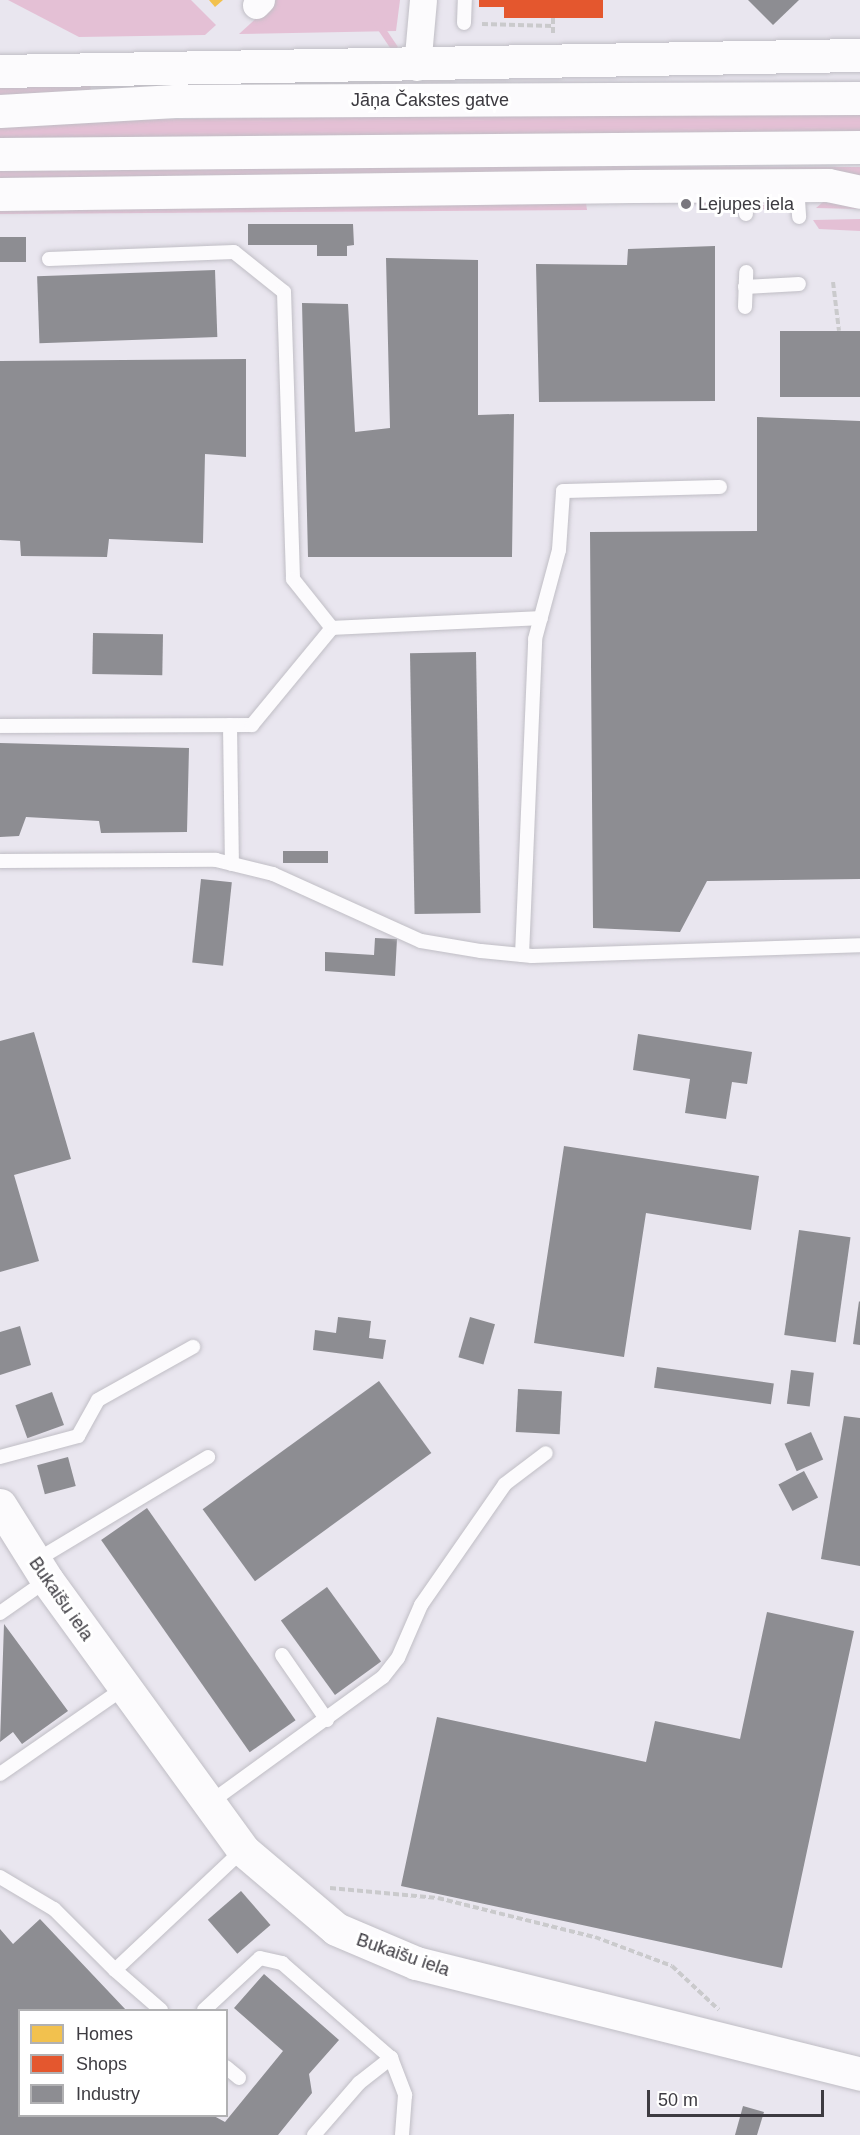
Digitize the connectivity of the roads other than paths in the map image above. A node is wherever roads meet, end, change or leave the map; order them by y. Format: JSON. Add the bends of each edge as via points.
{"nodes":[{"id":1,"x":423,"y":0,"type":"edge"},
{"id":2,"x":465,"y":0,"type":"edge"},
{"id":3,"x":464,"y":23,"type":"road end"},
{"id":4,"x":860,"y":55,"type":"edge"},
{"id":5,"x":417,"y":67,"type":"junction"},
{"id":6,"x":0,"y":71,"type":"edge"},
{"id":7,"x":860,"y":98,"type":"edge"},
{"id":8,"x":0,"y":111,"type":"edge"},
{"id":9,"x":860,"y":147,"type":"edge"},
{"id":10,"x":0,"y":154,"type":"edge"},
{"id":11,"x":860,"y":192,"type":"edge"},
{"id":12,"x":0,"y":194,"type":"edge"},
{"id":13,"x":49,"y":259,"type":"dead end"},
{"id":14,"x":746,"y":272,"type":"dead end"},
{"id":15,"x":800,"y":284,"type":"dead end"},
{"id":16,"x":746,"y":287,"type":"junction"},
{"id":17,"x":745,"y":307,"type":"dead end"},
{"id":18,"x":720,"y":487,"type":"dead end"},
{"id":19,"x":541,"y":618,"type":"junction"},
{"id":20,"x":332,"y":628,"type":"junction"},
{"id":21,"x":230,"y":725,"type":"junction"},
{"id":22,"x":0,"y":726,"type":"edge"},
{"id":23,"x":0,"y":861,"type":"edge"},
{"id":24,"x":232,"y":864,"type":"junction"},
{"id":25,"x":860,"y":945,"type":"edge"},
{"id":26,"x":522,"y":955,"type":"junction"},
{"id":27,"x":194,"y":1347,"type":"dead end"},
{"id":28,"x":546,"y":1453,"type":"dead end"},
{"id":29,"x":0,"y":1456,"type":"edge"},
{"id":30,"x":208,"y":1457,"type":"dead end"},
{"id":31,"x":0,"y":1505,"type":"edge"},
{"id":32,"x":41,"y":1571,"type":"junction"},
{"id":33,"x":0,"y":1613,"type":"edge"},
{"id":34,"x":282,"y":1655,"type":"dead end"},
{"id":35,"x":124,"y":1688,"type":"junction"},
{"id":36,"x":327,"y":1720,"type":"junction"},
{"id":37,"x":0,"y":1774,"type":"edge"},
{"id":38,"x":208,"y":1804,"type":"junction"},
{"id":39,"x":243,"y":1850,"type":"junction"},
{"id":40,"x":0,"y":1877,"type":"edge"},
{"id":41,"x":115,"y":1970,"type":"junction"},
{"id":42,"x":160,"y":2009,"type":"edge"},
{"id":43,"x":205,"y":2009,"type":"edge"},
{"id":44,"x":391,"y":2058,"type":"junction"},
{"id":45,"x":228,"y":2069,"type":"edge"},
{"id":46,"x":860,"y":2074,"type":"edge"},
{"id":47,"x":239,"y":2078,"type":"dead end"},
{"id":48,"x":314,"y":2135,"type":"edge"},
{"id":49,"x":402,"y":2135,"type":"edge"}],
"edges":[{"from":1,"to":5,"type":"street"},
{"from":2,"to":3,"type":"lane"},
{"from":4,"to":5,"type":"main road"},
{"from":5,"to":6,"type":"main road"},
{"from":7,"to":8,"type":"main road","name":"Jāņa Čakstes gatve","via":[[175,101]]},
{"from":9,"to":10,"type":"main road","via":[[161,157]]},
{"from":11,"to":12,"type":"main road","via":[[798,202]]},
{"from":13,"to":20,"type":"lane","via":[[234,252],[284,292],[293,579]]},
{"from":14,"to":16,"type":"lane"},
{"from":15,"to":16,"type":"lane"},
{"from":16,"to":17,"type":"lane"},
{"from":18,"to":19,"type":"lane","via":[[562,491],[560,550]]},
{"from":19,"to":20,"type":"lane"},
{"from":19,"to":26,"type":"lane","via":[[535,639]]},
{"from":20,"to":21,"type":"lane","via":[[252,725]]},
{"from":21,"to":22,"type":"lane"},
{"from":21,"to":24,"type":"lane"},
{"from":23,"to":24,"type":"lane"},
{"from":24,"to":26,"type":"lane","via":[[273,874],[421,941]]},
{"from":25,"to":26,"type":"lane"},
{"from":27,"to":29,"type":"lane","via":[[98,1400],[78,1436]]},
{"from":28,"to":36,"type":"lane","via":[[505,1484],[421,1605],[398,1658],[383,1677]]},
{"from":30,"to":32,"type":"lane"},
{"from":31,"to":32,"type":"main road","name":"Bukaišu iela"},
{"from":32,"to":33,"type":"lane"},
{"from":32,"to":35,"type":"main road","name":"Bukaišu iela"},
{"from":34,"to":36,"type":"lane"},
{"from":35,"to":37,"type":"lane"},
{"from":35,"to":38,"type":"main road","name":"Bukaišu iela"},
{"from":36,"to":38,"type":"lane"},
{"from":38,"to":39,"type":"main road","name":"Bukaišu iela"},
{"from":39,"to":41,"type":"lane"},
{"from":39,"to":46,"type":"main road","name":"Bukaišu iela","via":[[296,1901],[372,1948]]},
{"from":40,"to":41,"type":"lane","via":[[54,1910]]},
{"from":41,"to":42,"type":"lane"},
{"from":43,"to":44,"type":"lane","via":[[260,1958],[272,1958]]},
{"from":44,"to":48,"type":"lane","via":[[359,2083]]},
{"from":44,"to":49,"type":"lane","via":[[405,2095]]},
{"from":45,"to":47,"type":"lane"}]}
